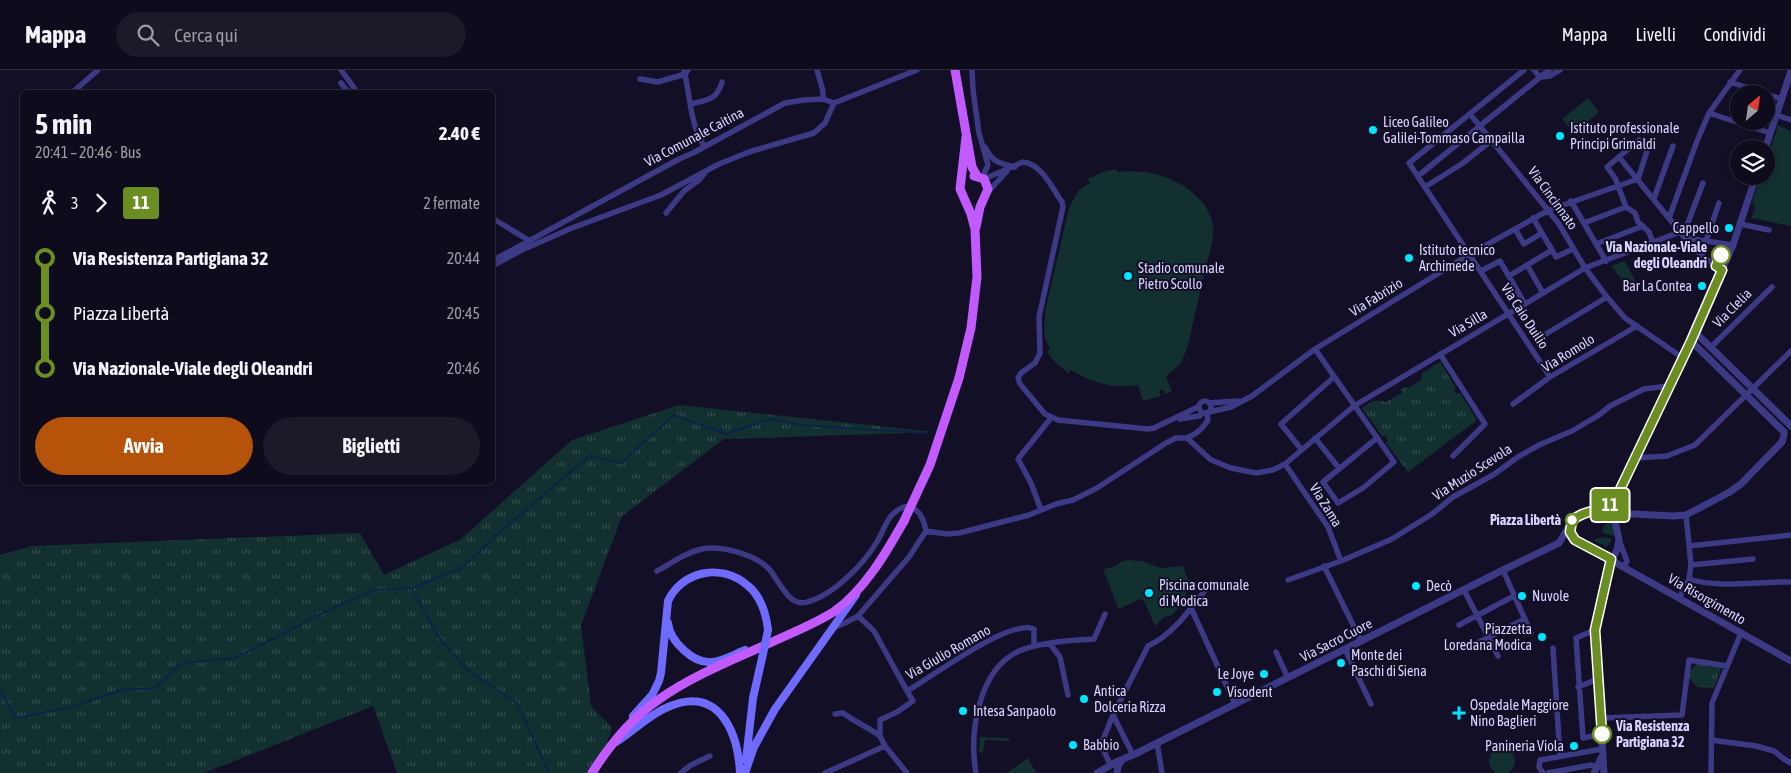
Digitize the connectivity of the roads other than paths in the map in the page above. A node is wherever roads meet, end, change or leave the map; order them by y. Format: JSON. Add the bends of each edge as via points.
{"nodes":[{"id":1,"x":98,"y":70,"type":"edge"},
{"id":2,"x":341,"y":70,"type":"edge"},
{"id":3,"x":817,"y":70,"type":"edge"},
{"id":4,"x":917,"y":70,"type":"edge"},
{"id":5,"x":955,"y":70,"type":"edge"},
{"id":6,"x":972,"y":70,"type":"edge"},
{"id":7,"x":1524,"y":70,"type":"edge"},
{"id":8,"x":1534,"y":70,"type":"edge"},
{"id":9,"x":1549,"y":70,"type":"edge"},
{"id":10,"x":1740,"y":70,"type":"edge"},
{"id":11,"x":686,"y":71,"type":"edge"},
{"id":12,"x":1791,"y":71,"type":"edge"},
{"id":13,"x":1558,"y":72,"type":"edge"},
{"id":14,"x":1540,"y":77,"type":"junction"},
{"id":15,"x":640,"y":79,"type":"dead end"},
{"id":16,"x":722,"y":82,"type":"dead end"},
{"id":17,"x":1730,"y":82,"type":"junction"},
{"id":18,"x":341,"y":83,"type":"dead end"},
{"id":19,"x":1739,"y":85,"type":"edge"},
{"id":20,"x":75,"y":90,"type":"edge"},
{"id":21,"x":346,"y":90,"type":"edge"},
{"id":22,"x":356,"y":90,"type":"edge"},
{"id":23,"x":1775,"y":97,"type":"edge"},
{"id":24,"x":823,"y":99,"type":"junction"},
{"id":25,"x":1782,"y":99,"type":"junction"},
{"id":26,"x":834,"y":103,"type":"junction"},
{"id":27,"x":692,"y":104,"type":"junction"},
{"id":28,"x":1709,"y":113,"type":"junction"},
{"id":29,"x":1470,"y":114,"type":"junction"},
{"id":30,"x":1776,"y":115,"type":"junction"},
{"id":31,"x":1791,"y":120,"type":"edge"},
{"id":32,"x":1480,"y":126,"type":"junction"},
{"id":33,"x":1770,"y":133,"type":"junction"},
{"id":34,"x":966,"y":137,"type":"junction"},
{"id":35,"x":980,"y":137,"type":"junction"},
{"id":36,"x":1490,"y":137,"type":"junction"},
{"id":37,"x":1768,"y":140,"type":"edge"},
{"id":38,"x":704,"y":146,"type":"junction"},
{"id":39,"x":1673,"y":146,"type":"dead end"},
{"id":40,"x":1619,"y":157,"type":"junction"},
{"id":41,"x":1013,"y":167,"type":"junction"},
{"id":42,"x":705,"y":172,"type":"junction"},
{"id":43,"x":1418,"y":176,"type":"junction"},
{"id":44,"x":981,"y":178,"type":"junction"},
{"id":45,"x":1638,"y":179,"type":"junction"},
{"id":46,"x":1703,"y":183,"type":"dead end"},
{"id":47,"x":961,"y":185,"type":"junction"},
{"id":48,"x":1753,"y":185,"type":"edge"},
{"id":49,"x":1618,"y":186,"type":"junction"},
{"id":50,"x":1425,"y":187,"type":"junction"},
{"id":51,"x":985,"y":196,"type":"junction"},
{"id":52,"x":1654,"y":198,"type":"junction"},
{"id":53,"x":966,"y":200,"type":"junction"},
{"id":54,"x":1571,"y":201,"type":"junction"},
{"id":55,"x":1719,"y":203,"type":"dead end"},
{"id":56,"x":1626,"y":207,"type":"junction"},
{"id":57,"x":1549,"y":210,"type":"junction"},
{"id":58,"x":666,"y":213,"type":"dead end"},
{"id":59,"x":1533,"y":218,"type":"junction"},
{"id":60,"x":1669,"y":218,"type":"junction"},
{"id":61,"x":495,"y":220,"type":"edge"},
{"id":62,"x":1584,"y":223,"type":"junction"},
{"id":63,"x":1740,"y":224,"type":"junction"},
{"id":64,"x":1643,"y":226,"type":"junction"},
{"id":65,"x":975,"y":229,"type":"junction"},
{"id":66,"x":1515,"y":229,"type":"junction"},
{"id":67,"x":549,"y":230,"type":"junction"},
{"id":68,"x":1769,"y":230,"type":"dead end"},
{"id":69,"x":1542,"y":233,"type":"junction"},
{"id":70,"x":556,"y":235,"type":"junction"},
{"id":71,"x":1683,"y":235,"type":"junction"},
{"id":72,"x":530,"y":241,"type":"junction"},
{"id":73,"x":1706,"y":241,"type":"junction"},
{"id":74,"x":1653,"y":243,"type":"junction"},
{"id":75,"x":1596,"y":244,"type":"junction"},
{"id":76,"x":1729,"y":245,"type":"junction"},
{"id":77,"x":1573,"y":249,"type":"junction"},
{"id":78,"x":1552,"y":250,"type":"junction"},
{"id":79,"x":1470,"y":254,"type":"junction"},
{"id":80,"x":495,"y":259,"type":"edge"},
{"id":81,"x":1606,"y":261,"type":"junction"},
{"id":82,"x":495,"y":264,"type":"edge"},
{"id":83,"x":1527,"y":265,"type":"junction"},
{"id":84,"x":1585,"y":268,"type":"junction"},
{"id":85,"x":1719,"y":268,"type":"junction"},
{"id":86,"x":1481,"y":271,"type":"junction"},
{"id":87,"x":1509,"y":276,"type":"junction"},
{"id":88,"x":1772,"y":287,"type":"dead end"},
{"id":89,"x":1543,"y":293,"type":"junction"},
{"id":90,"x":1607,"y":297,"type":"junction"},
{"id":91,"x":1525,"y":304,"type":"junction"},
{"id":92,"x":1509,"y":314,"type":"junction"},
{"id":93,"x":1636,"y":326,"type":"junction"},
{"id":94,"x":1695,"y":332,"type":"junction"},
{"id":95,"x":1541,"y":337,"type":"dead end"},
{"id":96,"x":1691,"y":341,"type":"junction"},
{"id":97,"x":1711,"y":347,"type":"junction"},
{"id":98,"x":1315,"y":349,"type":"junction"},
{"id":99,"x":1791,"y":351,"type":"edge"},
{"id":100,"x":1440,"y":354,"type":"junction"},
{"id":101,"x":1683,"y":358,"type":"junction"},
{"id":102,"x":1334,"y":377,"type":"junction"},
{"id":103,"x":1550,"y":377,"type":"junction"},
{"id":104,"x":1669,"y":386,"type":"junction"},
{"id":105,"x":1754,"y":389,"type":"junction"},
{"id":106,"x":1746,"y":396,"type":"junction"},
{"id":107,"x":1243,"y":400,"type":"junction"},
{"id":108,"x":1209,"y":403,"type":"junction"},
{"id":109,"x":1514,"y":404,"type":"dead end"},
{"id":110,"x":1354,"y":406,"type":"junction"},
{"id":111,"x":1198,"y":407,"type":"junction"},
{"id":112,"x":1207,"y":413,"type":"junction"},
{"id":113,"x":1051,"y":418,"type":"junction"},
{"id":114,"x":1173,"y":419,"type":"junction"},
{"id":115,"x":1791,"y":426,"type":"edge"},
{"id":116,"x":1783,"y":436,"type":"junction"},
{"id":117,"x":1187,"y":438,"type":"junction"},
{"id":118,"x":1315,"y":438,"type":"junction"},
{"id":119,"x":1377,"y":438,"type":"junction"},
{"id":120,"x":1791,"y":440,"type":"edge"},
{"id":121,"x":1301,"y":449,"type":"junction"},
{"id":122,"x":1453,"y":456,"type":"dead end"},
{"id":123,"x":1636,"y":458,"type":"junction"},
{"id":124,"x":1285,"y":464,"type":"junction"},
{"id":125,"x":1339,"y":468,"type":"junction"},
{"id":126,"x":1041,"y":510,"type":"junction"},
{"id":127,"x":1588,"y":512,"type":"junction"},
{"id":128,"x":1616,"y":512,"type":"junction"},
{"id":129,"x":1686,"y":515,"type":"junction"},
{"id":130,"x":1572,"y":521,"type":"junction"},
{"id":131,"x":926,"y":531,"type":"junction"},
{"id":132,"x":1791,"y":535,"type":"edge"},
{"id":133,"x":1619,"y":540,"type":"junction"},
{"id":134,"x":1689,"y":546,"type":"junction"},
{"id":135,"x":1611,"y":559,"type":"junction"},
{"id":136,"x":1753,"y":559,"type":"dead end"},
{"id":137,"x":1341,"y":561,"type":"junction"},
{"id":138,"x":1691,"y":565,"type":"junction"},
{"id":139,"x":1324,"y":566,"type":"junction"},
{"id":140,"x":1624,"y":566,"type":"junction"},
{"id":141,"x":1503,"y":570,"type":"junction"},
{"id":142,"x":657,"y":571,"type":"dead end"},
{"id":143,"x":1689,"y":579,"type":"junction"},
{"id":144,"x":1288,"y":580,"type":"dead end"},
{"id":145,"x":1791,"y":582,"type":"edge"},
{"id":146,"x":1206,"y":588,"type":"dead end"},
{"id":147,"x":860,"y":589,"type":"junction"},
{"id":148,"x":1464,"y":590,"type":"junction"},
{"id":149,"x":1514,"y":596,"type":"junction"},
{"id":150,"x":1679,"y":598,"type":"junction"},
{"id":151,"x":1191,"y":608,"type":"junction"},
{"id":152,"x":666,"y":609,"type":"junction"},
{"id":153,"x":1105,"y":614,"type":"dead end"},
{"id":154,"x":1477,"y":615,"type":"junction"},
{"id":155,"x":858,"y":616,"type":"junction"},
{"id":156,"x":1525,"y":620,"type":"junction"},
{"id":157,"x":1459,"y":625,"type":"dead end"},
{"id":158,"x":834,"y":627,"type":"junction"},
{"id":159,"x":1595,"y":630,"type":"junction"},
{"id":160,"x":792,"y":633,"type":"junction"},
{"id":161,"x":1531,"y":633,"type":"dead end"},
{"id":162,"x":1741,"y":633,"type":"junction"},
{"id":163,"x":1488,"y":638,"type":"junction"},
{"id":164,"x":1361,"y":641,"type":"junction"},
{"id":165,"x":1050,"y":644,"type":"junction"},
{"id":166,"x":1034,"y":646,"type":"junction"},
{"id":167,"x":1471,"y":646,"type":"dead end"},
{"id":168,"x":1553,"y":648,"type":"dead end"},
{"id":169,"x":1345,"y":649,"type":"junction"},
{"id":170,"x":1276,"y":652,"type":"dead end"},
{"id":171,"x":1498,"y":656,"type":"dead end"},
{"id":172,"x":1791,"y":661,"type":"edge"},
{"id":173,"x":1727,"y":666,"type":"junction"},
{"id":174,"x":1288,"y":678,"type":"junction"},
{"id":175,"x":1598,"y":679,"type":"junction"},
{"id":176,"x":1578,"y":687,"type":"junction"},
{"id":177,"x":907,"y":691,"type":"junction"},
{"id":178,"x":1068,"y":696,"type":"dead end"},
{"id":179,"x":1235,"y":704,"type":"junction"},
{"id":180,"x":1371,"y":704,"type":"dead end"},
{"id":181,"x":835,"y":714,"type":"dead end"},
{"id":182,"x":1113,"y":715,"type":"junction"},
{"id":183,"x":1601,"y":718,"type":"junction"},
{"id":184,"x":1602,"y":734,"type":"junction"},
{"id":185,"x":880,"y":736,"type":"junction"},
{"id":186,"x":1711,"y":740,"type":"junction"},
{"id":187,"x":1157,"y":743,"type":"junction"},
{"id":188,"x":613,"y":744,"type":"junction"},
{"id":189,"x":885,"y":746,"type":"junction"},
{"id":190,"x":1602,"y":751,"type":"junction"},
{"id":191,"x":1133,"y":755,"type":"junction"},
{"id":192,"x":710,"y":756,"type":"dead end"},
{"id":193,"x":1560,"y":756,"type":"junction"},
{"id":194,"x":1122,"y":760,"type":"junction"},
{"id":195,"x":1791,"y":762,"type":"edge"},
{"id":196,"x":1108,"y":766,"type":"junction"},
{"id":197,"x":1596,"y":770,"type":"edge"},
{"id":198,"x":905,"y":771,"type":"edge"},
{"id":199,"x":683,"y":772,"type":"edge"},
{"id":200,"x":592,"y":773,"type":"edge"},
{"id":201,"x":740,"y":773,"type":"edge"},
{"id":202,"x":745,"y":773,"type":"edge"},
{"id":203,"x":825,"y":773,"type":"edge"},
{"id":204,"x":897,"y":773,"type":"edge"},
{"id":205,"x":976,"y":773,"type":"edge"},
{"id":206,"x":1097,"y":773,"type":"edge"},
{"id":207,"x":1116,"y":773,"type":"edge"},
{"id":208,"x":1162,"y":773,"type":"edge"},
{"id":209,"x":1543,"y":773,"type":"edge"},
{"id":210,"x":1548,"y":773,"type":"edge"},
{"id":211,"x":1604,"y":773,"type":"edge"},
{"id":212,"x":1711,"y":773,"type":"edge"}],
"edges":[{"from":1,"to":20,"type":"street"},
{"from":2,"to":22,"type":"street"},
{"from":3,"to":24,"type":"street"},
{"from":4,"to":26,"type":"street"},
{"from":5,"to":34,"type":"main road"},
{"from":6,"to":35,"type":"street"},
{"from":7,"to":29,"type":"street"},
{"from":8,"to":14,"type":"street"},
{"from":9,"to":14,"type":"street"},
{"from":10,"to":17,"type":"street"},
{"from":11,"to":15,"type":"street","via":[[658,82]]},
{"from":11,"to":27,"type":"street"},
{"from":12,"to":25,"type":"street"},
{"from":13,"to":14,"type":"street"},
{"from":14,"to":32,"type":"street"},
{"from":16,"to":27,"type":"street","via":[[719,92],[712,98]]},
{"from":17,"to":19,"type":"street"},
{"from":17,"to":28,"type":"street"},
{"from":18,"to":21,"type":"street"},
{"from":23,"to":25,"type":"street"},
{"from":24,"to":26,"type":"street","name":"Via Comunale Caitina"},
{"from":24,"to":38,"type":"street","name":"Via Comunale Caitina","via":[[785,103]]},
{"from":25,"to":30,"type":"street"},
{"from":26,"to":42,"type":"street","via":[[825,123],[814,134],[749,152]]},
{"from":27,"to":38,"type":"street","via":[[692,117]]},
{"from":28,"to":33,"type":"street"},
{"from":28,"to":60,"type":"street"},
{"from":29,"to":32,"type":"street","name":"Via Cincinnato"},
{"from":29,"to":43,"type":"street","via":[[1409,163]]},
{"from":30,"to":31,"type":"street"},
{"from":30,"to":33,"type":"street"},
{"from":32,"to":36,"type":"street","name":"Via Cincinnato"},
{"from":32,"to":43,"type":"street"},
{"from":33,"to":37,"type":"street"},
{"from":34,"to":44,"type":"main road","via":[[972,167]]},
{"from":34,"to":47,"type":"main road"},
{"from":35,"to":41,"type":"street","via":[[995,161]]},
{"from":35,"to":44,"type":"street","via":[[988,166]]},
{"from":36,"to":50,"type":"street","via":[[1462,162]]},
{"from":36,"to":57,"type":"street","name":"Via Cincinnato"},
{"from":38,"to":67,"type":"street","name":"Via Comunale Caitina"},
{"from":39,"to":52,"type":"street"},
{"from":40,"to":45,"type":"street"},
{"from":40,"to":45,"type":"street","via":[[1639,140],[1647,151]]},
{"from":40,"to":49,"type":"street","via":[[1607,167]]},
{"from":41,"to":44,"type":"street"},
{"from":41,"to":51,"type":"street"},
{"from":41,"to":113,"type":"street","via":[[1024,162],[1040,169],[1063,207],[1039,317],[1040,353],[1035,363],[1018,378],[1026,392]]},
{"from":42,"to":58,"type":"street"},
{"from":42,"to":70,"type":"street","via":[[661,195]]},
{"from":43,"to":50,"type":"street","name":"Via Caio Duilio"},
{"from":44,"to":47,"type":"main road","via":[[969,176]]},
{"from":44,"to":51,"type":"main road","via":[[988,187]]},
{"from":45,"to":49,"type":"street","name":"Via Fabrizio"},
{"from":45,"to":52,"type":"street"},
{"from":46,"to":71,"type":"street"},
{"from":47,"to":53,"type":"main road","via":[[961,194]]},
{"from":48,"to":63,"type":"street"},
{"from":49,"to":54,"type":"street","name":"Via Fabrizio"},
{"from":49,"to":56,"type":"street"},
{"from":50,"to":79,"type":"street","name":"Via Caio Duilio"},
{"from":51,"to":53,"type":"main road","via":[[974,203]]},
{"from":51,"to":65,"type":"main road"},
{"from":52,"to":60,"type":"street"},
{"from":53,"to":65,"type":"main road"},
{"from":54,"to":57,"type":"street","name":"Via Fabrizio"},
{"from":54,"to":62,"type":"street"},
{"from":55,"to":73,"type":"street"},
{"from":56,"to":62,"type":"street"},
{"from":56,"to":64,"type":"street","via":[[1635,213]]},
{"from":57,"to":59,"type":"street","name":"Via Fabrizio"},
{"from":57,"to":77,"type":"street","name":"Via Cincinnato"},
{"from":59,"to":66,"type":"street","name":"Via Fabrizio"},
{"from":59,"to":69,"type":"street"},
{"from":60,"to":71,"type":"street"},
{"from":61,"to":72,"type":"street"},
{"from":62,"to":75,"type":"street"},
{"from":63,"to":68,"type":"street"},
{"from":63,"to":76,"type":"street"},
{"from":64,"to":74,"type":"street"},
{"from":64,"to":75,"type":"street"},
{"from":65,"to":147,"type":"main road","bridge":true,"via":[[977,277],[959,378],[930,465],[904,521]]},
{"from":66,"to":69,"type":"street","via":[[1524,244]]},
{"from":66,"to":79,"type":"street","name":"Via Fabrizio"},
{"from":67,"to":70,"type":"street"},
{"from":67,"to":72,"type":"street","name":"Via Comunale Caitina"},
{"from":69,"to":78,"type":"street"},
{"from":70,"to":82,"type":"street"},
{"from":71,"to":73,"type":"street"},
{"from":71,"to":74,"type":"street","name":"Via Silla"},
{"from":71,"to":85,"type":"street","via":[[1700,255]]},
{"from":72,"to":80,"type":"street","name":"Via Comunale Caitina"},
{"from":73,"to":76,"type":"street"},
{"from":74,"to":81,"type":"street","name":"Via Silla"},
{"from":75,"to":81,"type":"street"},
{"from":76,"to":85,"type":"street"},
{"from":77,"to":78,"type":"street","via":[[1556,257]]},
{"from":77,"to":84,"type":"street","name":"Via Cincinnato"},
{"from":78,"to":83,"type":"street"},
{"from":79,"to":86,"type":"street","name":"Via Caio Duilio"},
{"from":79,"to":98,"type":"street","name":"Via Fabrizio"},
{"from":81,"to":84,"type":"street","name":"Via Silla"},
{"from":83,"to":87,"type":"street"},
{"from":83,"to":89,"type":"street"},
{"from":84,"to":89,"type":"street","name":"Via Silla"},
{"from":84,"to":90,"type":"street","name":"Via Cincinnato"},
{"from":85,"to":94,"type":"street"},
{"from":86,"to":87,"type":"street","via":[[1500,261]]},
{"from":86,"to":92,"type":"street","name":"Via Caio Duilio"},
{"from":87,"to":91,"type":"street"},
{"from":88,"to":97,"type":"street","name":"Via Clelia"},
{"from":89,"to":91,"type":"street","name":"Via Silla"},
{"from":90,"to":93,"type":"street","name":"Via Cincinnato"},
{"from":90,"to":95,"type":"street"},
{"from":91,"to":92,"type":"street","name":"Via Silla"},
{"from":92,"to":100,"type":"street","name":"Via Silla"},
{"from":92,"to":103,"type":"street","name":"Via Caio Duilio"},
{"from":93,"to":101,"type":"street","name":"Via Cincinnato"},
{"from":93,"to":103,"type":"street","name":"Via Romolo"},
{"from":94,"to":96,"type":"street"},
{"from":94,"to":97,"type":"street"},
{"from":96,"to":101,"type":"street"},
{"from":96,"to":106,"type":"street"},
{"from":97,"to":105,"type":"street"},
{"from":98,"to":102,"type":"street"},
{"from":98,"to":107,"type":"street","name":"Via Fabrizio"},
{"from":99,"to":105,"type":"street"},
{"from":100,"to":110,"type":"street","name":"Via Silla"},
{"from":100,"to":122,"type":"street","via":[[1486,424]]},
{"from":101,"to":104,"type":"street"},
{"from":102,"to":110,"type":"street"},
{"from":102,"to":121,"type":"street","via":[[1281,424]]},
{"from":103,"to":109,"type":"street","name":"Via Romolo"},
{"from":104,"to":123,"type":"street"},
{"from":104,"to":137,"type":"street","name":"Via Muzio Scevola","via":[[1644,388],[1610,406],[1583,425],[1539,445],[1453,497],[1408,531]]},
{"from":105,"to":106,"type":"street"},
{"from":105,"to":115,"type":"street"},
{"from":106,"to":116,"type":"street"},
{"from":106,"to":123,"type":"street","via":[[1695,445],[1667,456]]},
{"from":107,"to":108,"type":"street"},
{"from":107,"to":112,"type":"street","name":"Via Fabrizio","via":[[1231,407]]},
{"from":108,"to":111,"type":"street","via":[[1202,401]]},
{"from":108,"to":112,"type":"street","via":[[1211,407]]},
{"from":110,"to":118,"type":"street","name":"Via Silla"},
{"from":110,"to":119,"type":"street"},
{"from":111,"to":112,"type":"street","via":[[1200,412]]},
{"from":111,"to":114,"type":"street"},
{"from":112,"to":114,"type":"street","name":"Via Fabrizio"},
{"from":112,"to":117,"type":"street","via":[[1208,420],[1203,428]]},
{"from":113,"to":114,"type":"street","via":[[1148,429]]},
{"from":113,"to":126,"type":"street","via":[[1018,459]]},
{"from":115,"to":116,"type":"street","via":[[1785,428]]},
{"from":116,"to":120,"type":"street"},
{"from":116,"to":129,"type":"street","via":[[1741,484]]},
{"from":117,"to":124,"type":"street","via":[[1211,460],[1231,468],[1256,473]]},
{"from":117,"to":126,"type":"street","via":[[1176,438],[1166,443],[1073,500]]},
{"from":118,"to":121,"type":"street","name":"Via Silla"},
{"from":118,"to":125,"type":"street"},
{"from":119,"to":125,"type":"street"},
{"from":119,"to":125,"type":"street","via":[[1394,462],[1363,488],[1338,503],[1322,482]]},
{"from":121,"to":124,"type":"street","name":"Via Silla"},
{"from":123,"to":127,"type":"street","via":[[1615,500],[1610,505]]},
{"from":124,"to":137,"type":"street","name":"Via Zama","via":[[1328,528]]},
{"from":126,"to":131,"type":"street","via":[[959,533]]},
{"from":127,"to":128,"type":"street"},
{"from":127,"to":130,"type":"street","via":[[1579,514]]},
{"from":128,"to":129,"type":"street"},
{"from":128,"to":133,"type":"street"},
{"from":129,"to":134,"type":"street"},
{"from":130,"to":135,"type":"street","name":"Via Risorgimento","via":[[1570,532],[1575,540]]},
{"from":130,"to":141,"type":"street","name":"Via Sacro Cuore","via":[[1560,541]]},
{"from":131,"to":142,"type":"street","via":[[924,519],[917,510],[900,509],[891,515],[861,564],[827,592],[806,603],[797,602],[787,594],[770,570],[758,560],[741,553],[715,548],[699,549]]},
{"from":131,"to":155,"type":"street","via":[[909,557]]},
{"from":132,"to":134,"type":"street"},
{"from":133,"to":135,"type":"street"},
{"from":133,"to":140,"type":"street","via":[[1627,561]]},
{"from":134,"to":138,"type":"street"},
{"from":135,"to":140,"type":"street","name":"Via Risorgimento"},
{"from":135,"to":159,"type":"street"},
{"from":136,"to":138,"type":"street"},
{"from":137,"to":139,"type":"street","name":"Via Muzio Scevola"},
{"from":138,"to":143,"type":"street"},
{"from":139,"to":144,"type":"street","name":"Via Muzio Scevola"},
{"from":139,"to":164,"type":"street"},
{"from":140,"to":150,"type":"street","name":"Via Risorgimento"},
{"from":141,"to":148,"type":"street","name":"Via Sacro Cuore"},
{"from":141,"to":149,"type":"street"},
{"from":143,"to":145,"type":"street","via":[[1709,584]]},
{"from":143,"to":150,"type":"street"},
{"from":146,"to":151,"type":"street"},
{"from":147,"to":158,"type":"main road"},
{"from":147,"to":160,"type":"main road","via":[[834,611]]},
{"from":148,"to":154,"type":"street"},
{"from":148,"to":164,"type":"street","name":"Via Sacro Cuore"},
{"from":149,"to":154,"type":"street"},
{"from":149,"to":156,"type":"street"},
{"from":150,"to":162,"type":"street","name":"Via Risorgimento"},
{"from":151,"to":179,"type":"street"},
{"from":151,"to":182,"type":"street","via":[[1159,641],[1148,646]]},
{"from":152,"to":160,"type":"main road","via":[[671,635],[677,644],[706,661],[712,662]]},
{"from":152,"to":188,"type":"main road","via":[[657,687]]},
{"from":152,"to":202,"type":"main road","bridge":true,"via":[[672,592],[687,578],[703,572],[729,575],[748,585],[764,609],[768,630],[753,698]]},
{"from":153,"to":165,"type":"street","via":[[1094,639]]},
{"from":154,"to":157,"type":"street"},
{"from":154,"to":163,"type":"street"},
{"from":155,"to":158,"type":"street"},
{"from":155,"to":177,"type":"street","via":[[874,631]]},
{"from":156,"to":161,"type":"street"},
{"from":156,"to":163,"type":"street"},
{"from":158,"to":202,"type":"main road","via":[[775,709],[754,747]]},
{"from":159,"to":175,"type":"street"},
{"from":159,"to":176,"type":"street","via":[[1576,638]]},
{"from":160,"to":188,"type":"main road","via":[[674,690],[647,708]]},
{"from":162,"to":172,"type":"street","name":"Via Risorgimento"},
{"from":162,"to":173,"type":"street"},
{"from":163,"to":167,"type":"street"},
{"from":163,"to":171,"type":"street"},
{"from":164,"to":169,"type":"street","name":"Via Sacro Cuore"},
{"from":165,"to":166,"type":"street"},
{"from":165,"to":178,"type":"street","via":[[1060,657]]},
{"from":166,"to":177,"type":"street","name":"Via Giulio Romano","via":[[1034,629],[1012,630],[974,648]]},
{"from":166,"to":205,"type":"street","via":[[1006,660],[988,681],[982,694],[974,748]]},
{"from":168,"to":193,"type":"street"},
{"from":169,"to":174,"type":"street","name":"Via Sacro Cuore"},
{"from":169,"to":180,"type":"street"},
{"from":170,"to":174,"type":"street"},
{"from":173,"to":183,"type":"street","via":[[1689,660],[1682,715]]},
{"from":173,"to":186,"type":"street","via":[[1712,703]]},
{"from":174,"to":179,"type":"street","name":"Via Sacro Cuore"},
{"from":175,"to":176,"type":"street"},
{"from":175,"to":183,"type":"street"},
{"from":176,"to":184,"type":"street","via":[[1583,738]]},
{"from":177,"to":185,"type":"street","name":"Via Giulio Romano","via":[[913,701],[880,720]]},
{"from":179,"to":187,"type":"street","name":"Via Sacro Cuore"},
{"from":181,"to":185,"type":"street","via":[[843,713]]},
{"from":182,"to":191,"type":"street"},
{"from":182,"to":196,"type":"street","via":[[1101,745]]},
{"from":183,"to":184,"type":"street"},
{"from":184,"to":190,"type":"street"},
{"from":185,"to":189,"type":"street"},
{"from":186,"to":195,"type":"street","via":[[1756,746],[1774,751]]},
{"from":186,"to":212,"type":"street"},
{"from":187,"to":191,"type":"street","name":"Via Sacro Cuore"},
{"from":187,"to":208,"type":"street"},
{"from":188,"to":200,"type":"main road"},
{"from":188,"to":201,"type":"main road","via":[[668,707],[687,702],[701,703],[720,713],[730,725],[738,751]]},
{"from":189,"to":198,"type":"street"},
{"from":189,"to":203,"type":"street"},
{"from":190,"to":193,"type":"street"},
{"from":190,"to":197,"type":"street"},
{"from":190,"to":211,"type":"street"},
{"from":191,"to":194,"type":"street","name":"Via Sacro Cuore"},
{"from":192,"to":199,"type":"street"},
{"from":193,"to":209,"type":"street","via":[[1540,760],[1539,767]]},
{"from":194,"to":196,"type":"street","name":"Via Sacro Cuore"},
{"from":194,"to":207,"type":"street"},
{"from":196,"to":206,"type":"street"},
{"from":196,"to":207,"type":"street"},
{"from":197,"to":210,"type":"street","via":[[1591,765]]},
{"from":198,"to":204,"type":"street"}]}
